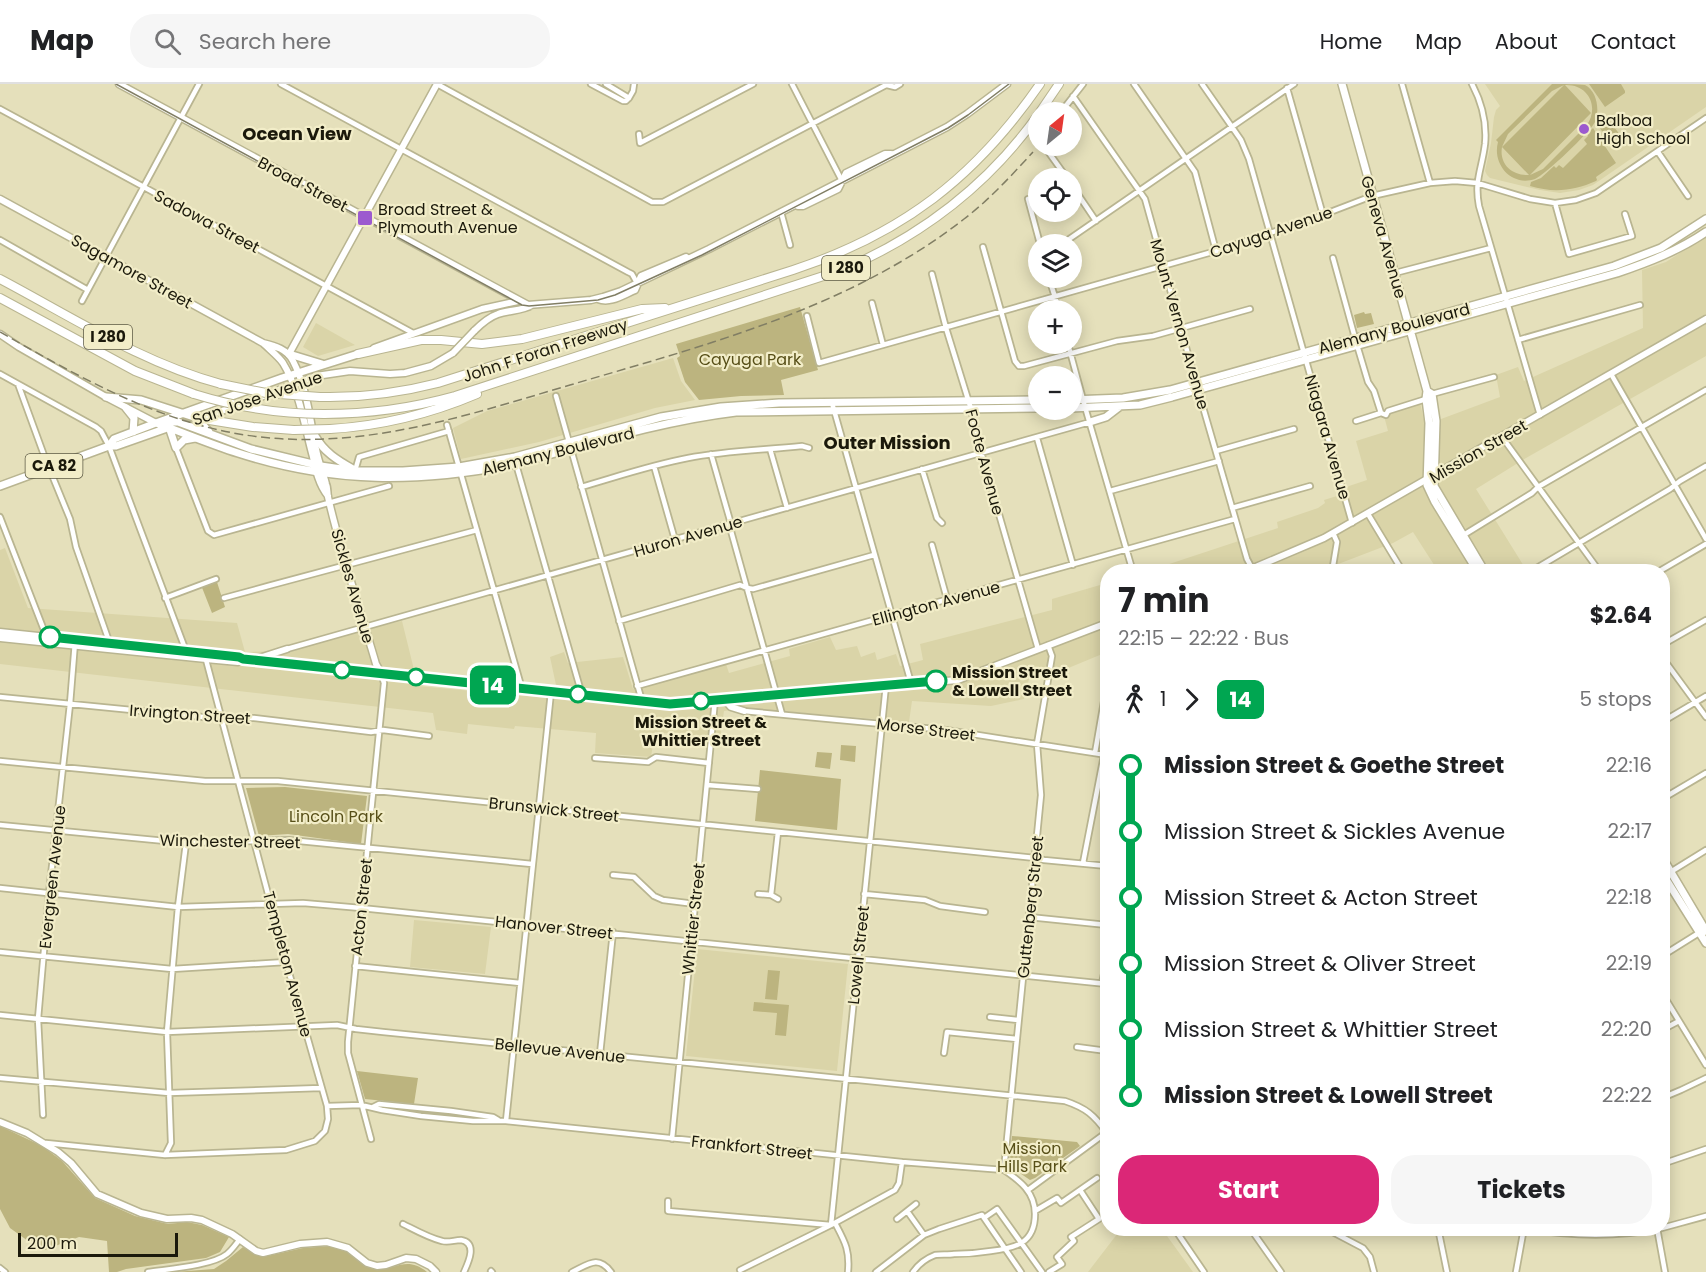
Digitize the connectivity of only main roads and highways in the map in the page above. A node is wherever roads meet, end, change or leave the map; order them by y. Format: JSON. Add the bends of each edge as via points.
{"nodes":[{"id":1,"x":119,"y":84,"type":"edge"},
{"id":2,"x":437,"y":84,"type":"edge"},
{"id":3,"x":1007,"y":84,"type":"edge"},
{"id":4,"x":1040,"y":84,"type":"edge"},
{"id":5,"x":1059,"y":84,"type":"edge"},
{"id":6,"x":1342,"y":84,"type":"edge"},
{"id":7,"x":1047,"y":102,"type":"edge"},
{"id":8,"x":1028,"y":127,"type":"edge"},
{"id":9,"x":0,"y":199,"type":"edge"},
{"id":10,"x":365,"y":217,"type":"junction"},
{"id":11,"x":1706,"y":219,"type":"edge"},
{"id":12,"x":1706,"y":232,"type":"edge"},
{"id":13,"x":0,"y":279,"type":"edge"},
{"id":14,"x":489,"y":285,"type":"junction"},
{"id":15,"x":2,"y":299,"type":"edge"},
{"id":16,"x":1506,"y":300,"type":"junction"},
{"id":17,"x":518,"y":301,"type":"junction"},
{"id":18,"x":532,"y":304,"type":"junction"},
{"id":19,"x":490,"y":307,"type":"junction"},
{"id":20,"x":673,"y":308,"type":"junction"},
{"id":21,"x":500,"y":313,"type":"junction"},
{"id":22,"x":1706,"y":319,"type":"edge"},
{"id":23,"x":1409,"y":327,"type":"junction"},
{"id":24,"x":0,"y":334,"type":"edge"},
{"id":25,"x":263,"y":343,"type":"junction"},
{"id":26,"x":289,"y":354,"type":"junction"},
{"id":27,"x":358,"y":354,"type":"junction"},
{"id":28,"x":322,"y":364,"type":"junction"},
{"id":29,"x":298,"y":373,"type":"junction"},
{"id":30,"x":289,"y":375,"type":"junction"},
{"id":31,"x":522,"y":375,"type":"junction"},
{"id":32,"x":301,"y":382,"type":"junction"},
{"id":33,"x":293,"y":385,"type":"junction"},
{"id":34,"x":1197,"y":386,"type":"junction"},
{"id":35,"x":106,"y":397,"type":"junction"},
{"id":36,"x":1028,"y":401,"type":"edge"},
{"id":37,"x":1084,"y":403,"type":"joint"},
{"id":38,"x":969,"y":405,"type":"junction"},
{"id":39,"x":1119,"y":407,"type":"junction"},
{"id":40,"x":126,"y":408,"type":"junction"},
{"id":41,"x":1028,"y":408,"type":"edge"},
{"id":42,"x":180,"y":414,"type":"junction"},
{"id":43,"x":197,"y":418,"type":"junction"},
{"id":44,"x":156,"y":423,"type":"junction"},
{"id":45,"x":182,"y":423,"type":"junction"},
{"id":46,"x":1090,"y":423,"type":"road end"},
{"id":47,"x":169,"y":428,"type":"junction"},
{"id":48,"x":133,"y":432,"type":"junction"},
{"id":49,"x":213,"y":435,"type":"junction"},
{"id":50,"x":315,"y":436,"type":"junction"},
{"id":51,"x":195,"y":438,"type":"junction"},
{"id":52,"x":109,"y":446,"type":"junction"},
{"id":53,"x":570,"y":446,"type":"junction"},
{"id":54,"x":319,"y":469,"type":"junction"},
{"id":55,"x":460,"y":470,"type":"junction"},
{"id":56,"x":356,"y":471,"type":"junction"},
{"id":57,"x":403,"y":478,"type":"junction"},
{"id":58,"x":1430,"y":478,"type":"junction"},
{"id":59,"x":0,"y":486,"type":"edge"},
{"id":60,"x":389,"y":486,"type":"road end"},
{"id":61,"x":1460,"y":537,"type":"junction"},
{"id":62,"x":1266,"y":564,"type":"edge"},
{"id":63,"x":1474,"y":564,"type":"edge"},
{"id":64,"x":1479,"y":564,"type":"edge"},
{"id":65,"x":1100,"y":626,"type":"edge"},
{"id":66,"x":0,"y":632,"type":"edge"},
{"id":67,"x":0,"y":638,"type":"edge"},
{"id":68,"x":47,"y":640,"type":"junction"},
{"id":69,"x":111,"y":647,"type":"junction"},
{"id":70,"x":205,"y":656,"type":"junction"},
{"id":71,"x":253,"y":660,"type":"junction"},
{"id":72,"x":279,"y":663,"type":"junction"},
{"id":73,"x":381,"y":673,"type":"junction"},
{"id":74,"x":724,"y":699,"type":"junction"},
{"id":75,"x":744,"y":711,"type":"road end"},
{"id":76,"x":1670,"y":880,"type":"edge"},
{"id":77,"x":1704,"y":930,"type":"edge"},
{"id":78,"x":1706,"y":943,"type":"edge"},
{"id":79,"x":0,"y":1122,"type":"edge"},
{"id":80,"x":436,"y":1272,"type":"edge"}],
"edges":[{"from":1,"to":10,"type":"main road","name":"Broad Street"},
{"from":2,"to":10,"type":"main road"},
{"from":3,"to":18,"type":"main road","name":"San Jose Avenue","via":[[954,123],[701,254],[609,296]]},
{"from":4,"to":20,"type":"highway","name":"John F Foran Freeway","number":"I 280","via":[[981,158],[938,196],[899,223],[826,259]]},
{"from":5,"to":7,"type":"highway","name":"John F Foran Freeway","number":"I 280"},
{"from":6,"to":23,"type":"main road","name":"Geneva Avenue"},
{"from":8,"to":31,"type":"highway","name":"John F Foran Freeway","number":"I 280","via":[[961,199],[873,256],[809,282]]},
{"from":9,"to":25,"type":"main road","name":"Sagamore Street"},
{"from":10,"to":14,"type":"main road","name":"Broad Street"},
{"from":10,"to":26,"type":"main road"},
{"from":11,"to":16,"type":"main road","name":"Alemany Boulevard","via":[[1650,253]]},
{"from":12,"to":16,"type":"main road","name":"Alemany Boulevard","via":[[1642,265]]},
{"from":13,"to":20,"type":"highway","name":"John F Foran Freeway","number":"I 280","bridge":true,"via":[[177,370],[266,393],[320,397],[381,395],[427,386]]},
{"from":14,"to":17,"type":"main road","name":"Broad Street"},
{"from":14,"to":19,"type":"main road","via":[[499,295]]},
{"from":15,"to":31,"type":"highway","name":"John F Foran Freeway","number":"I 280","bridge":true,"via":[[135,371],[194,394],[259,409],[365,413],[411,407]]},
{"from":16,"to":23,"type":"main road","name":"Alemany Boulevard"},
{"from":17,"to":18,"type":"main road","name":"San Jose Avenue"},
{"from":17,"to":19,"type":"main road","name":"San Jose Avenue"},
{"from":17,"to":21,"type":"main road"},
{"from":18,"to":21,"type":"main road","name":"San Jose Avenue"},
{"from":19,"to":27,"type":"main road","name":"San Jose Avenue"},
{"from":20,"to":27,"type":"highway","via":[[642,309],[504,342],[421,340]]},
{"from":21,"to":32,"type":"main road","name":"San Jose Avenue","bridge":true,"via":[[483,323],[453,353],[431,366],[405,374],[350,371]]},
{"from":22,"to":58,"type":"main road","name":"Mission Street"},
{"from":23,"to":34,"type":"main road","name":"Alemany Boulevard"},
{"from":23,"to":58,"type":"main road","name":"Geneva Avenue","via":[[1428,395]]},
{"from":24,"to":35,"type":"main road","name":"Alemany Boulevard"},
{"from":25,"to":26,"type":"main road","name":"Sagamore Street"},
{"from":25,"to":30,"type":"main road","name":"Sagamore Street","via":[[281,360]]},
{"from":26,"to":28,"type":"main road"},
{"from":26,"to":29,"type":"main road"},
{"from":27,"to":28,"type":"main road","name":"San Jose Avenue","number":"CA 82"},
{"from":28,"to":29,"type":"main road","name":"San Jose Avenue","number":"CA 82"},
{"from":29,"to":30,"type":"main road","name":"San Jose Avenue","number":"CA 82"},
{"from":29,"to":32,"type":"main road","name":"Sickles Avenue"},
{"from":30,"to":33,"type":"main road","name":"Sickles Avenue"},
{"from":30,"to":42,"type":"main road","name":"San Jose Avenue","number":"CA 82"},
{"from":31,"to":43,"type":"highway","bridge":true,"via":[[461,401],[379,423],[294,430],[253,428]]},
{"from":32,"to":33,"type":"main road","name":"San Jose Avenue"},
{"from":32,"to":50,"type":"main road","name":"Sickles Avenue"},
{"from":33,"to":43,"type":"main road","name":"San Jose Avenue"},
{"from":33,"to":54,"type":"main road","name":"Sickles Avenue"},
{"from":34,"to":37,"type":"main road","name":"Alemany Boulevard"},
{"from":34,"to":39,"type":"main road","name":"Alemany Boulevard","via":[[1140,405]]},
{"from":35,"to":40,"type":"main road","name":"Alemany Boulevard"},
{"from":35,"to":42,"type":"main road","via":[[141,400]]},
{"from":36,"to":38,"type":"main road","name":"Alemany Boulevard"},
{"from":37,"to":39,"type":"main road","name":"Alemany Boulevard"},
{"from":38,"to":41,"type":"main road","name":"Alemany Boulevard"},
{"from":38,"to":53,"type":"main road","name":"Alemany Boulevard","via":[[751,404],[701,409],[661,417]]},
{"from":39,"to":46,"type":"main road"},
{"from":40,"to":44,"type":"main road","name":"Alemany Boulevard"},
{"from":40,"to":48,"type":"main road","via":[[134,418]]},
{"from":42,"to":43,"type":"main road"},
{"from":42,"to":44,"type":"main road","name":"San Jose Avenue","number":"CA 82"},
{"from":43,"to":45,"type":"main road","name":"San Jose Avenue","number":"CA 82"},
{"from":43,"to":49,"type":"main road"},
{"from":44,"to":45,"type":"main road"},
{"from":44,"to":47,"type":"main road","name":"Alemany Boulevard"},
{"from":44,"to":48,"type":"main road","name":"San Jose Avenue","number":"CA 82"},
{"from":45,"to":47,"type":"main road","name":"San Jose Avenue","number":"CA 82"},
{"from":45,"to":49,"type":"main road","name":"Alemany Boulevard"},
{"from":47,"to":51,"type":"main road","name":"Alemany Boulevard"},
{"from":47,"to":51,"type":"main road","via":[[176,448],[184,440]]},
{"from":47,"to":52,"type":"main road","name":"San Jose Avenue","number":"CA 82"},
{"from":48,"to":52,"type":"main road","name":"San Jose Avenue","number":"CA 82","via":[[114,439]]},
{"from":49,"to":54,"type":"main road","name":"Alemany Boulevard"},
{"from":50,"to":54,"type":"main road","name":"Sickles Avenue"},
{"from":50,"to":56,"type":"main road","via":[[330,455]]},
{"from":51,"to":54,"type":"main road","name":"Alemany Boulevard","via":[[251,457]]},
{"from":52,"to":59,"type":"main road","name":"San Jose Avenue","number":"CA 82"},
{"from":53,"to":55,"type":"main road","name":"Alemany Boulevard"},
{"from":53,"to":55,"type":"main road","name":"Alemany Boulevard","via":[[516,464]]},
{"from":54,"to":56,"type":"main road","name":"Alemany Boulevard"},
{"from":54,"to":57,"type":"main road","name":"Alemany Boulevard","via":[[367,478]]},
{"from":54,"to":73,"type":"main road","name":"Sickles Avenue","via":[[321,487],[329,500]]},
{"from":55,"to":56,"type":"main road","name":"Alemany Boulevard"},
{"from":55,"to":57,"type":"main road","name":"Alemany Boulevard"},
{"from":57,"to":60,"type":"main road"},
{"from":58,"to":61,"type":"main road","name":"Geneva Avenue"},
{"from":58,"to":62,"type":"main road","name":"Mission Street","via":[[1324,538]]},
{"from":61,"to":63,"type":"main road","name":"Geneva Avenue"},
{"from":61,"to":64,"type":"main road","name":"Geneva Avenue"},
{"from":65,"to":74,"type":"main road","via":[[958,680]]},
{"from":66,"to":68,"type":"main road"},
{"from":67,"to":68,"type":"main road"},
{"from":68,"to":69,"type":"main road"},
{"from":69,"to":70,"type":"main road"},
{"from":69,"to":70,"type":"main road","via":[[186,651]]},
{"from":70,"to":71,"type":"main road"},
{"from":71,"to":72,"type":"main road"},
{"from":71,"to":72,"type":"main road","via":[[287,649]]},
{"from":72,"to":73,"type":"main road"},
{"from":73,"to":74,"type":"main road","via":[[670,704]]},
{"from":74,"to":75,"type":"main road","via":[[731,708]]},
{"from":76,"to":77,"type":"main road"},
{"from":77,"to":78,"type":"main road"},
{"from":79,"to":80,"type":"main road","via":[[46,1143],[100,1195],[141,1213],[202,1220],[263,1253],[327,1242],[353,1251],[377,1266],[416,1259]]}]}
